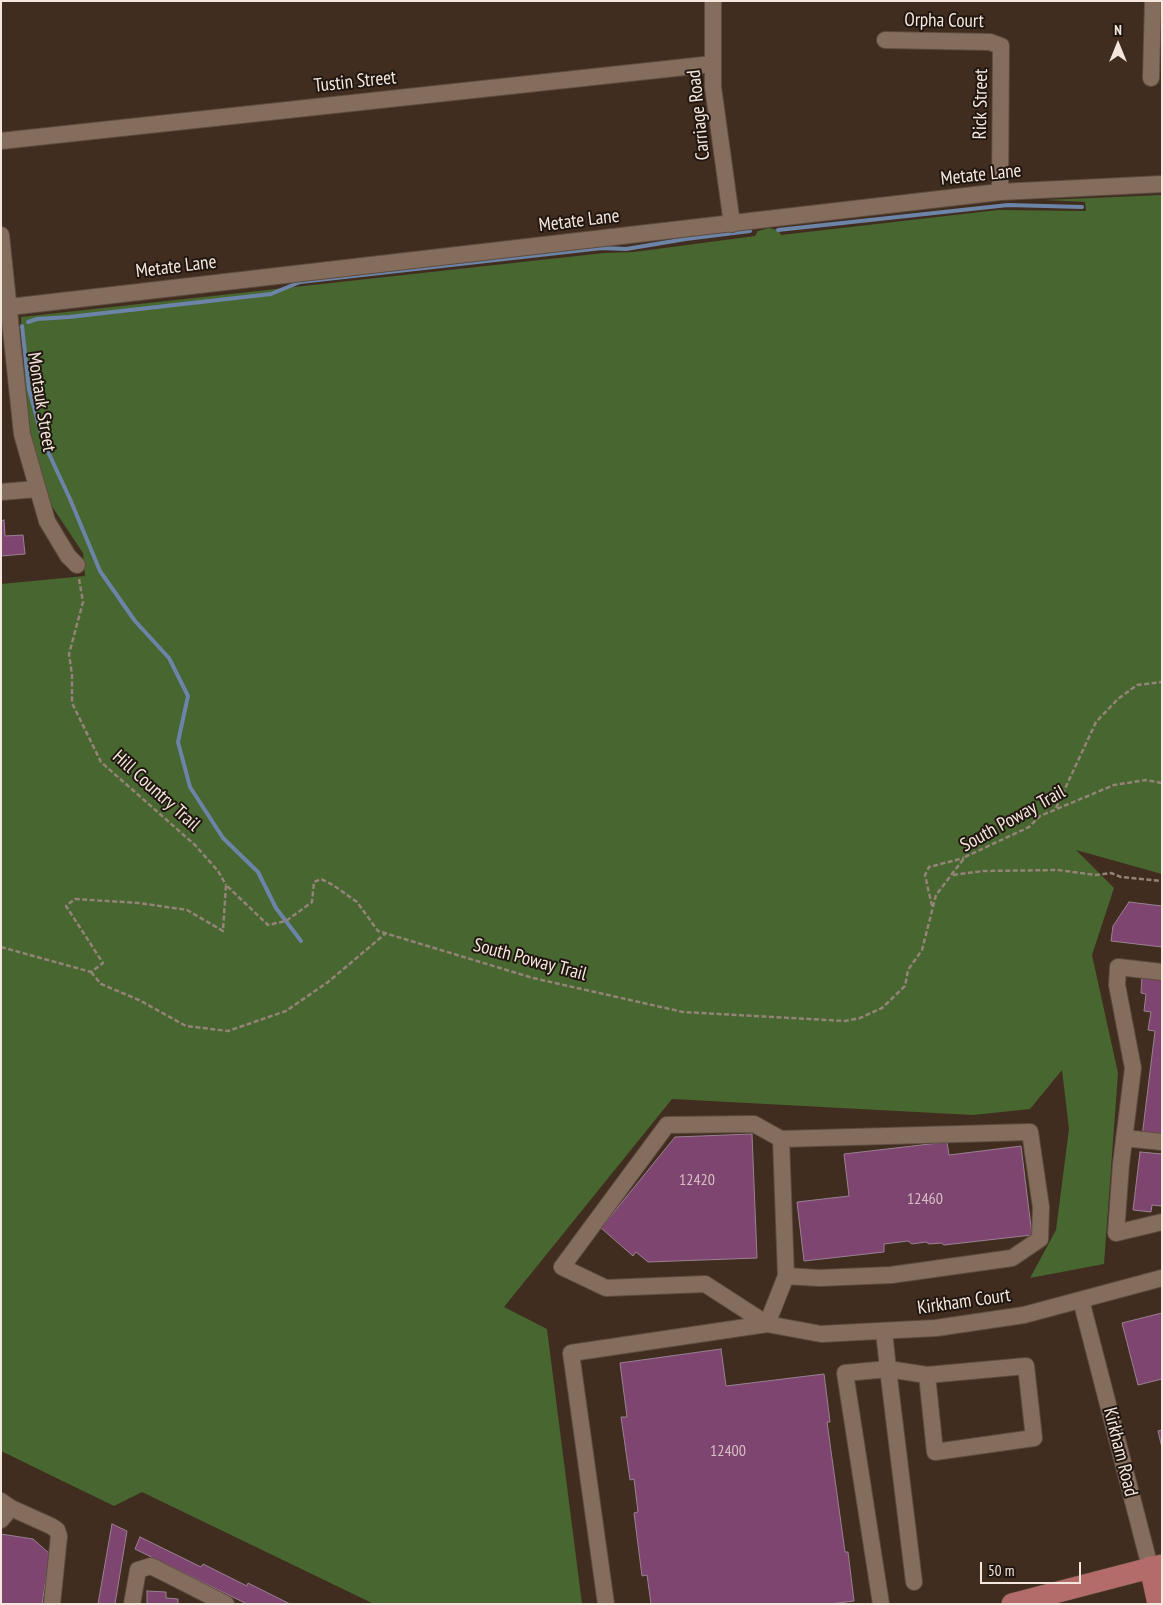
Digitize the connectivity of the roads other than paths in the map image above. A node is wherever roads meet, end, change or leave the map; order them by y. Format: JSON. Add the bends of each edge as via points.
{"nodes":[{"id":1,"x":713,"y":1,"type":"edge"},
{"id":2,"x":1153,"y":1,"type":"edge"},
{"id":3,"x":1157,"y":25,"type":"edge"},
{"id":4,"x":885,"y":40,"type":"dead end"},
{"id":5,"x":1001,"y":46,"type":"joint"},
{"id":6,"x":713,"y":64,"type":"junction"},
{"id":7,"x":1151,"y":78,"type":"dead end"},
{"id":8,"x":1,"y":141,"type":"edge"},
{"id":9,"x":1162,"y":184,"type":"edge"},
{"id":10,"x":1000,"y":192,"type":"junction"},
{"id":11,"x":732,"y":224,"type":"junction"},
{"id":12,"x":1,"y":235,"type":"edge"},
{"id":13,"x":5,"y":307,"type":"edge"},
{"id":14,"x":37,"y":488,"type":"junction"},
{"id":15,"x":1,"y":492,"type":"edge"},
{"id":16,"x":77,"y":565,"type":"road end"},
{"id":17,"x":1162,"y":972,"type":"edge"},
{"id":18,"x":1124,"y":1138,"type":"junction"},
{"id":19,"x":781,"y":1139,"type":"junction"},
{"id":20,"x":1162,"y":1142,"type":"edge"},
{"id":21,"x":1162,"y":1222,"type":"edge"},
{"id":22,"x":786,"y":1276,"type":"junction"},
{"id":23,"x":1162,"y":1278,"type":"edge"},
{"id":24,"x":1081,"y":1300,"type":"junction"},
{"id":25,"x":767,"y":1324,"type":"junction"},
{"id":26,"x":884,"y":1331,"type":"junction"},
{"id":27,"x":888,"y":1369,"type":"junction"},
{"id":28,"x":927,"y":1375,"type":"junction"},
{"id":29,"x":4,"y":1510,"type":"edge"},
{"id":30,"x":1156,"y":1566,"type":"edge"},
{"id":31,"x":914,"y":1582,"type":"dead end"},
{"id":32,"x":52,"y":1604,"type":"edge"},
{"id":33,"x":132,"y":1604,"type":"edge"},
{"id":34,"x":226,"y":1604,"type":"edge"},
{"id":35,"x":606,"y":1604,"type":"edge"},
{"id":36,"x":881,"y":1604,"type":"edge"},
{"id":37,"x":1012,"y":1604,"type":"edge"},
{"id":38,"x":1158,"y":1604,"type":"edge"}],
"edges":[{"from":1,"to":6,"type":"street","name":"Carriage Road"},
{"from":2,"to":3,"type":"street"},
{"from":3,"to":7,"type":"street"},
{"from":4,"to":5,"type":"street","name":"Orpha Court","via":[[990,42]]},
{"from":5,"to":10,"type":"street","name":"Rick Street"},
{"from":6,"to":8,"type":"street","name":"Tustin Street"},
{"from":6,"to":11,"type":"street","name":"Carriage Road","via":[[713,88]]},
{"from":9,"to":10,"type":"street","name":"Metate Lane"},
{"from":10,"to":11,"type":"street","name":"Metate Lane"},
{"from":11,"to":13,"type":"street","name":"Metate Lane"},
{"from":12,"to":13,"type":"street","name":"Montauk Street"},
{"from":13,"to":14,"type":"street","name":"Montauk Street","via":[[22,434]]},
{"from":14,"to":15,"type":"street"},
{"from":14,"to":16,"type":"street","name":"Montauk Street","via":[[47,521]]},
{"from":17,"to":18,"type":"street","via":[[1118,967],[1117,985],[1133,1068]]},
{"from":18,"to":20,"type":"street"},
{"from":18,"to":21,"type":"street","via":[[1116,1233]]},
{"from":19,"to":22,"type":"street"},
{"from":19,"to":22,"type":"street","via":[[1030,1132],[1041,1207],[1040,1239],[1012,1258],[891,1275]]},
{"from":19,"to":25,"type":"street","via":[[754,1124],[667,1125],[562,1267],[606,1288],[705,1284]]},
{"from":22,"to":25,"type":"street"},
{"from":23,"to":24,"type":"street","name":"Kirkham Court"},
{"from":24,"to":26,"type":"street","name":"Kirkham Court","via":[[1024,1315],[936,1328]]},
{"from":24,"to":30,"type":"street","name":"Kirkham Road"},
{"from":25,"to":26,"type":"street","name":"Kirkham Court","via":[[822,1334]]},
{"from":25,"to":35,"type":"street","via":[[570,1353]]},
{"from":26,"to":27,"type":"street"},
{"from":27,"to":28,"type":"street"},
{"from":27,"to":31,"type":"street"},
{"from":27,"to":36,"type":"street","via":[[845,1373]]},
{"from":28,"to":28,"type":"street","via":[[1026,1366],[1034,1438],[935,1452]]},
{"from":29,"to":32,"type":"street","via":[[57,1530],[60,1536]]},
{"from":30,"to":37,"type":"main road"},
{"from":30,"to":38,"type":"main road","name":"Kirkham Road"},
{"from":33,"to":34,"type":"street","via":[[138,1570],[151,1566]]}]}
